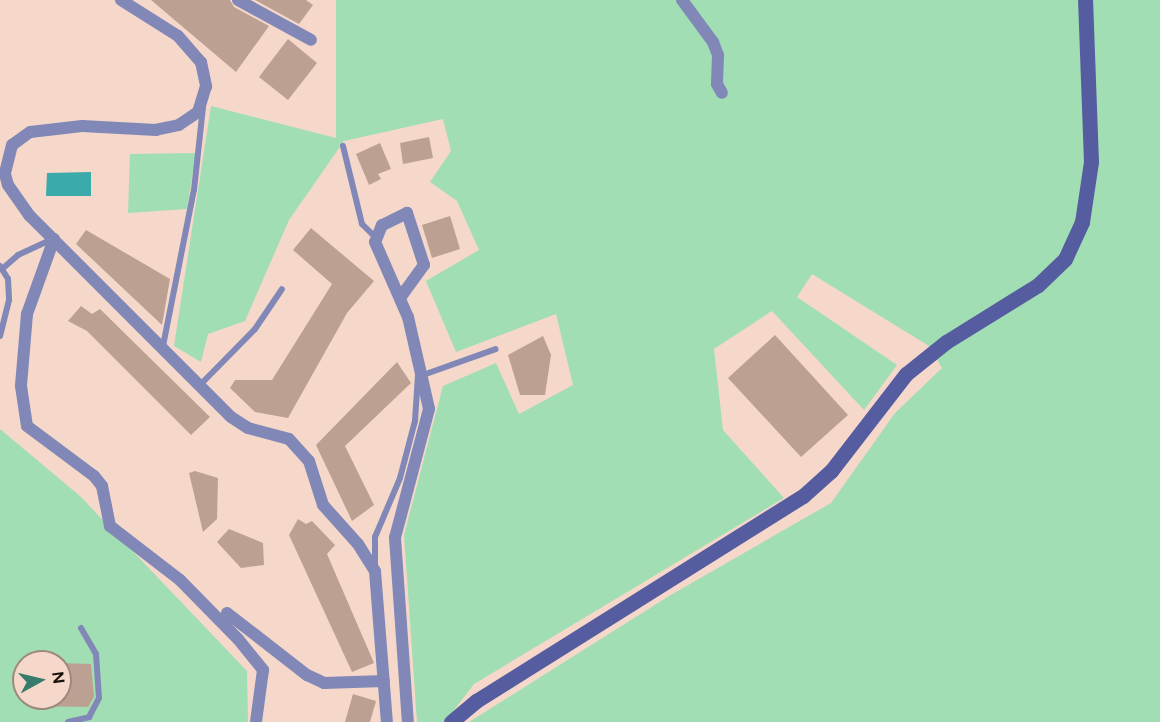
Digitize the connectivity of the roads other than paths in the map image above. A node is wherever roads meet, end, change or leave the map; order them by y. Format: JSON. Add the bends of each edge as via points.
{"nodes":[{"id":1,"x":121,"y":0,"type":"edge"},
{"id":2,"x":238,"y":0,"type":"edge"},
{"id":3,"x":682,"y":0,"type":"edge"},
{"id":4,"x":1085,"y":0,"type":"edge"},
{"id":5,"x":311,"y":40,"type":"dead end"},
{"id":6,"x":722,"y":93,"type":"dead end"},
{"id":7,"x":204,"y":100,"type":"junction"},
{"id":8,"x":343,"y":146,"type":"dead end"},
{"id":9,"x":375,"y":237,"type":"junction"},
{"id":10,"x":54,"y":239,"type":"junction"},
{"id":11,"x":1,"y":268,"type":"edge"},
{"id":12,"x":282,"y":289,"type":"dead end"},
{"id":13,"x":400,"y":298,"type":"junction"},
{"id":14,"x":0,"y":336,"type":"edge"},
{"id":15,"x":163,"y":346,"type":"junction"},
{"id":16,"x":496,"y":349,"type":"dead end"},
{"id":17,"x":422,"y":370,"type":"junction"},
{"id":18,"x":201,"y":384,"type":"junction"},
{"id":19,"x":375,"y":571,"type":"junction"},
{"id":20,"x":227,"y":613,"type":"dead end"},
{"id":21,"x":81,"y":628,"type":"dead end"},
{"id":22,"x":384,"y":681,"type":"junction"},
{"id":23,"x":68,"y":722,"type":"edge"},
{"id":24,"x":256,"y":722,"type":"edge"},
{"id":25,"x":387,"y":722,"type":"edge"},
{"id":26,"x":408,"y":722,"type":"edge"},
{"id":27,"x":451,"y":722,"type":"edge"}],
"edges":[{"from":1,"to":7,"type":"street","via":[[191,48],[205,75]]},
{"from":2,"to":5,"type":"street"},
{"from":3,"to":6,"type":"street","via":[[713,42],[718,55],[717,84]]},
{"from":4,"to":27,"type":"street","via":[[1091,162],[1082,222],[1065,259],[1038,285],[946,342],[906,374],[831,471],[803,496],[476,702]]},
{"from":7,"to":10,"type":"street","via":[[191,118],[170,128],[61,127],[20,137],[8,154],[8,185],[19,204]]},
{"from":7,"to":15,"type":"lane","via":[[194,190]]},
{"from":8,"to":9,"type":"lane","via":[[362,224]]},
{"from":9,"to":13,"type":"street","via":[[378,257]]},
{"from":9,"to":13,"type":"street","via":[[382,225],[407,213],[424,265]]},
{"from":10,"to":11,"type":"lane","via":[[18,255]]},
{"from":10,"to":15,"type":"street"},
{"from":10,"to":24,"type":"street","via":[[27,314],[21,386],[27,426],[94,476],[102,486],[110,525],[180,580],[263,670]]},
{"from":11,"to":14,"type":"lane","via":[[8,279],[9,300]]},
{"from":12,"to":18,"type":"lane","via":[[255,329]]},
{"from":13,"to":17,"type":"street"},
{"from":15,"to":18,"type":"street"},
{"from":16,"to":17,"type":"lane"},
{"from":17,"to":19,"type":"lane","via":[[403,469],[375,537]]},
{"from":17,"to":26,"type":"street","via":[[429,409],[427,425],[395,538]]},
{"from":18,"to":19,"type":"street","via":[[239,423],[281,435],[298,446],[312,467],[323,505],[358,544]]},
{"from":19,"to":22,"type":"street"},
{"from":20,"to":22,"type":"street","via":[[307,675],[324,683]]},
{"from":21,"to":23,"type":"lane","via":[[96,654],[99,698],[89,717]]},
{"from":22,"to":25,"type":"street"}]}
